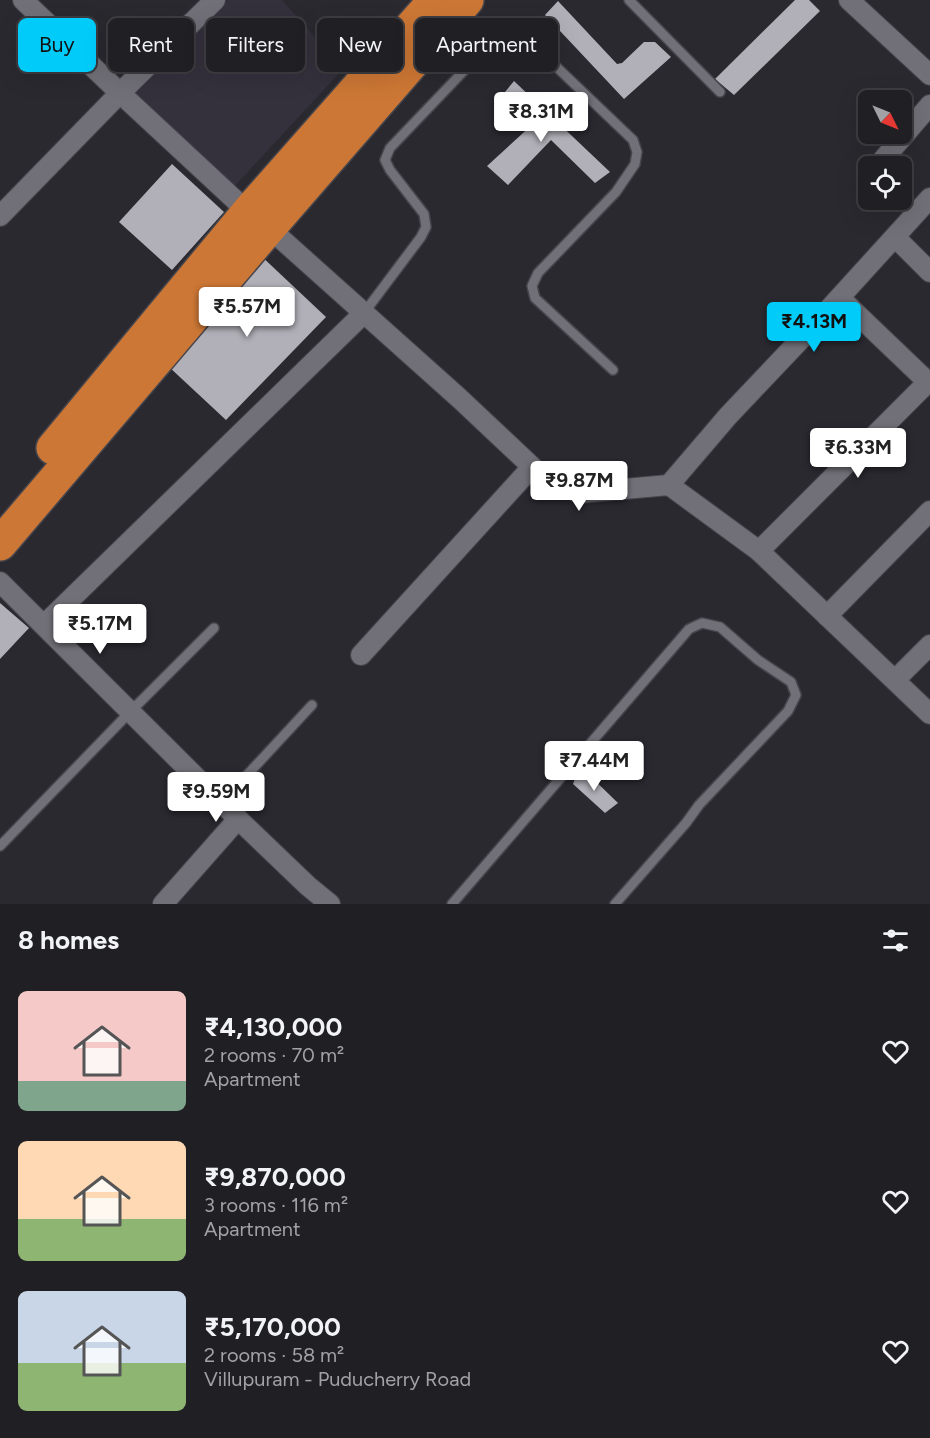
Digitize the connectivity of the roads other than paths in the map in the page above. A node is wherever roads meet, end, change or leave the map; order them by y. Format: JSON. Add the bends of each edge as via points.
{"nodes":[{"id":1,"x":23,"y":0,"type":"edge"},
{"id":2,"x":215,"y":0,"type":"edge"},
{"id":3,"x":435,"y":0,"type":"edge"},
{"id":4,"x":467,"y":0,"type":"edge"},
{"id":5,"x":629,"y":0,"type":"edge"},
{"id":6,"x":849,"y":0,"type":"edge"},
{"id":7,"x":869,"y":7,"type":"edge"},
{"id":8,"x":930,"y":75,"type":"edge"},
{"id":9,"x":720,"y":92,"type":"dead end"},
{"id":10,"x":120,"y":93,"type":"junction"},
{"id":11,"x":930,"y":105,"type":"edge"},
{"id":12,"x":886,"y":156,"type":"edge"},
{"id":13,"x":930,"y":198,"type":"edge"},
{"id":14,"x":2,"y":211,"type":"edge"},
{"id":15,"x":259,"y":220,"type":"junction"},
{"id":16,"x":895,"y":237,"type":"junction"},
{"id":17,"x":930,"y":273,"type":"edge"},
{"id":18,"x":840,"y":298,"type":"junction"},
{"id":19,"x":364,"y":313,"type":"junction"},
{"id":20,"x":613,"y":370,"type":"dead end"},
{"id":21,"x":929,"y":382,"type":"edge"},
{"id":22,"x":532,"y":467,"type":"junction"},
{"id":23,"x":669,"y":484,"type":"junction"},
{"id":24,"x":930,"y":511,"type":"edge"},
{"id":25,"x":0,"y":512,"type":"edge"},
{"id":26,"x":0,"y":544,"type":"edge"},
{"id":27,"x":759,"y":551,"type":"junction"},
{"id":28,"x":0,"y":582,"type":"edge"},
{"id":29,"x":827,"y":616,"type":"junction"},
{"id":30,"x":45,"y":625,"type":"junction"},
{"id":31,"x":214,"y":628,"type":"dead end"},
{"id":32,"x":930,"y":645,"type":"edge"},
{"id":33,"x":361,"y":655,"type":"dead end"},
{"id":34,"x":894,"y":680,"type":"junction"},
{"id":35,"x":312,"y":705,"type":"dead end"},
{"id":36,"x":129,"y":712,"type":"junction"},
{"id":37,"x":930,"y":714,"type":"edge"},
{"id":38,"x":222,"y":802,"type":"junction"},
{"id":39,"x":238,"y":819,"type":"junction"},
{"id":40,"x":0,"y":846,"type":"edge"},
{"id":41,"x":324,"y":902,"type":"edge"},
{"id":42,"x":163,"y":904,"type":"edge"},
{"id":43,"x":452,"y":904,"type":"edge"},
{"id":44,"x":615,"y":904,"type":"edge"}],
"edges":[{"from":1,"to":10,"type":"street"},
{"from":2,"to":10,"type":"street"},
{"from":3,"to":15,"type":"highway"},
{"from":4,"to":15,"type":"highway"},
{"from":5,"to":9,"type":"lane"},
{"from":6,"to":7,"type":"street"},
{"from":7,"to":8,"type":"street"},
{"from":10,"to":14,"type":"street"},
{"from":10,"to":15,"type":"street"},
{"from":11,"to":12,"type":"street"},
{"from":13,"to":16,"type":"street"},
{"from":15,"to":19,"type":"street"},
{"from":15,"to":25,"type":"highway"},
{"from":15,"to":26,"type":"highway"},
{"from":16,"to":17,"type":"street"},
{"from":16,"to":18,"type":"street"},
{"from":18,"to":21,"type":"street"},
{"from":18,"to":23,"type":"street"},
{"from":19,"to":20,"type":"lane","via":[[426,227],[424,214],[385,160],[390,148],[502,31],[511,29],[522,34],[633,140],[637,152],[636,164],[616,192],[538,273],[532,286],[535,298]]},
{"from":19,"to":22,"type":"street"},
{"from":19,"to":30,"type":"street"},
{"from":21,"to":27,"type":"street"},
{"from":22,"to":23,"type":"street","via":[[543,477],[579,493]]},
{"from":22,"to":33,"type":"street"},
{"from":23,"to":27,"type":"street"},
{"from":24,"to":29,"type":"street"},
{"from":27,"to":29,"type":"street"},
{"from":28,"to":30,"type":"street"},
{"from":29,"to":34,"type":"street"},
{"from":30,"to":36,"type":"street"},
{"from":31,"to":36,"type":"lane"},
{"from":32,"to":34,"type":"street"},
{"from":34,"to":37,"type":"street"},
{"from":35,"to":38,"type":"lane"},
{"from":36,"to":38,"type":"street"},
{"from":36,"to":40,"type":"lane"},
{"from":38,"to":39,"type":"street"},
{"from":39,"to":41,"type":"street"},
{"from":39,"to":42,"type":"street"},
{"from":43,"to":44,"type":"lane","via":[[689,629],[702,623],[720,627],[791,682],[796,695],[788,711],[699,805]]}]}
